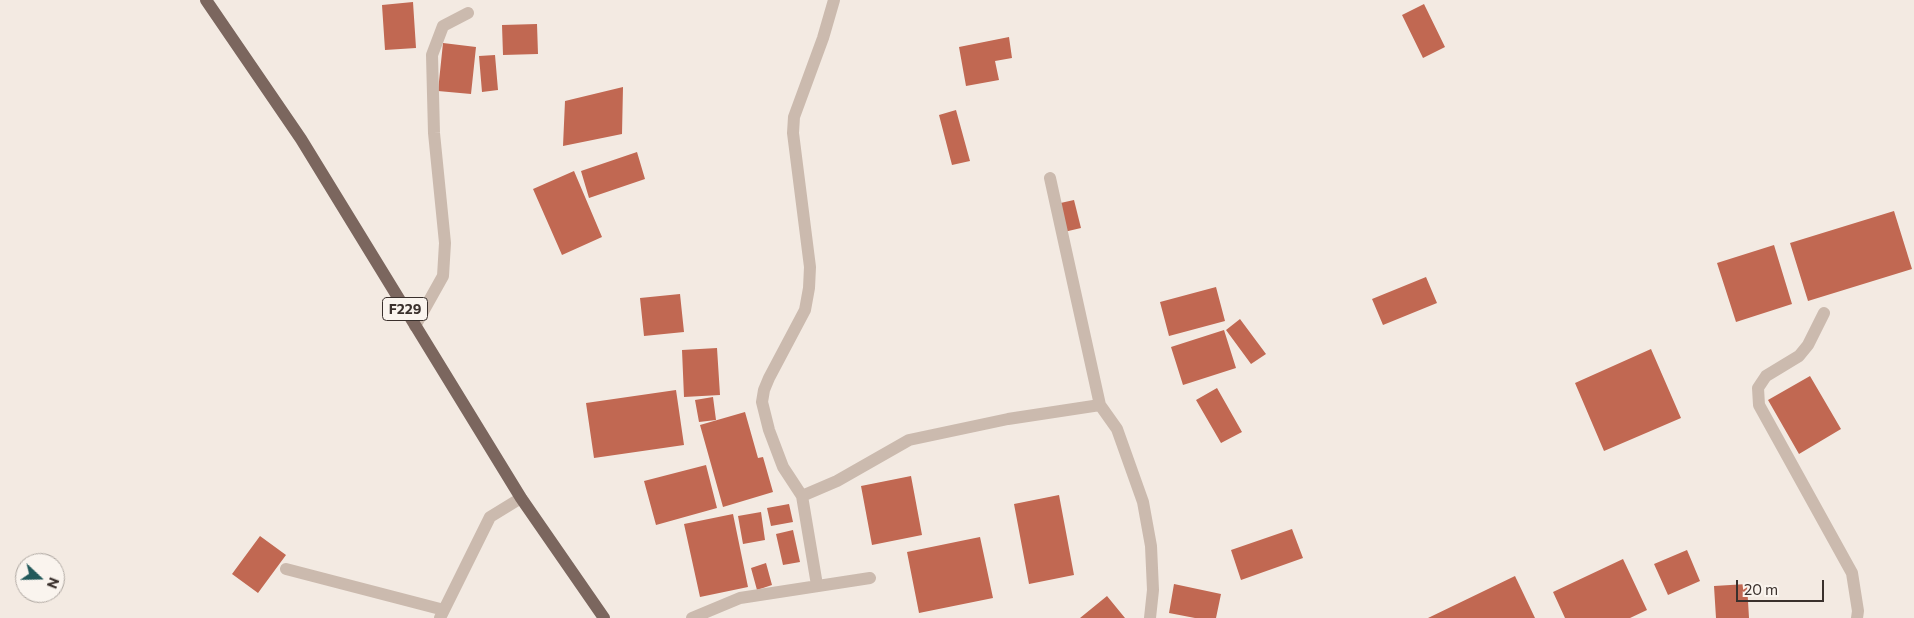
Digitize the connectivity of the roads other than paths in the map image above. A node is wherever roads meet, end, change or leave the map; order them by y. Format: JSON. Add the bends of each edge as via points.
{"nodes":[{"id":1,"x":206,"y":0,"type":"edge"},
{"id":2,"x":834,"y":0,"type":"edge"},
{"id":3,"x":468,"y":13,"type":"dead end"},
{"id":4,"x":1050,"y":178,"type":"dead end"},
{"id":5,"x":1824,"y":313,"type":"dead end"},
{"id":6,"x":415,"y":326,"type":"junction"},
{"id":7,"x":1100,"y":405,"type":"junction"},
{"id":8,"x":802,"y":496,"type":"junction"},
{"id":9,"x":521,"y":498,"type":"junction"},
{"id":10,"x":286,"y":569,"type":"dead end"},
{"id":11,"x":870,"y":578,"type":"dead end"},
{"id":12,"x":817,"y":585,"type":"junction"},
{"id":13,"x":442,"y":614,"type":"edge"},
{"id":14,"x":604,"y":618,"type":"edge"},
{"id":15,"x":692,"y":618,"type":"edge"},
{"id":16,"x":1150,"y":618,"type":"edge"},
{"id":17,"x":1857,"y":618,"type":"edge"}],
"edges":[{"from":1,"to":6,"type":"main road","number":"F229","via":[[301,139]]},
{"from":2,"to":8,"type":"street","via":[[794,117],[793,133],[810,267],[809,288],[805,310],[764,390],[762,402],[783,467]]},
{"from":3,"to":6,"type":"street","via":[[443,26],[432,55],[434,133],[444,243],[443,276]]},
{"from":4,"to":7,"type":"street"},
{"from":5,"to":17,"type":"street","via":[[1799,356],[1766,376],[1758,388],[1759,405],[1852,573]]},
{"from":6,"to":9,"type":"main road","number":"F229"},
{"from":7,"to":8,"type":"street","via":[[909,440],[837,481]]},
{"from":7,"to":16,"type":"street","via":[[1117,429],[1144,502],[1151,546],[1153,590]]},
{"from":8,"to":12,"type":"street"},
{"from":9,"to":13,"type":"street","via":[[490,517]]},
{"from":9,"to":14,"type":"main road","number":"F229"},
{"from":10,"to":13,"type":"street"},
{"from":11,"to":12,"type":"street"},
{"from":12,"to":15,"type":"street","via":[[740,598]]}]}
